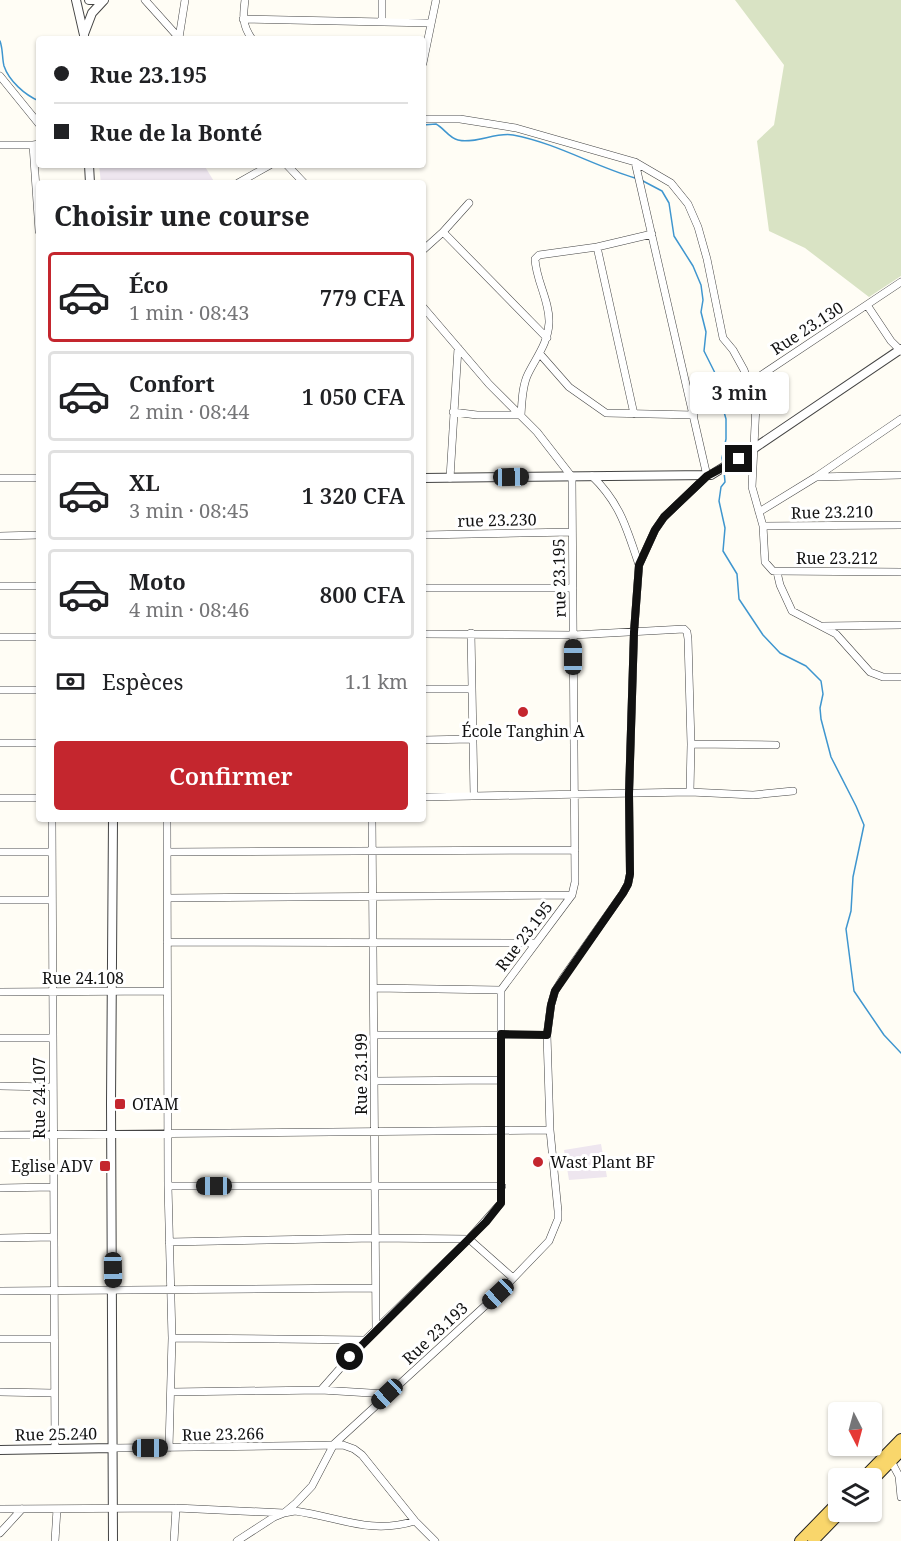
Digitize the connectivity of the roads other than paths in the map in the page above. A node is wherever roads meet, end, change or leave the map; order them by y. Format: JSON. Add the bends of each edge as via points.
{"nodes":[{"id":1,"x":76,"y":0,"type":"edge"},
{"id":2,"x":89,"y":0,"type":"edge"},
{"id":3,"x":104,"y":0,"type":"edge"},
{"id":4,"x":144,"y":0,"type":"edge"},
{"id":5,"x":185,"y":0,"type":"edge"},
{"id":6,"x":245,"y":0,"type":"edge"},
{"id":7,"x":382,"y":0,"type":"edge"},
{"id":8,"x":436,"y":0,"type":"edge"},
{"id":9,"x":243,"y":19,"type":"junction"},
{"id":10,"x":382,"y":21,"type":"junction"},
{"id":11,"x":430,"y":23,"type":"junction"},
{"id":12,"x":84,"y":36,"type":"edge"},
{"id":13,"x":84,"y":36,"type":"edge"},
{"id":14,"x":176,"y":36,"type":"edge"},
{"id":15,"x":179,"y":36,"type":"edge"},
{"id":16,"x":250,"y":36,"type":"edge"},
{"id":17,"x":426,"y":46,"type":"edge"},
{"id":18,"x":0,"y":76,"type":"edge"},
{"id":19,"x":426,"y":119,"type":"edge"},
{"id":20,"x":36,"y":120,"type":"edge"},
{"id":21,"x":0,"y":145,"type":"edge"},
{"id":22,"x":36,"y":145,"type":"edge"},
{"id":23,"x":637,"y":165,"type":"junction"},
{"id":24,"x":264,"y":168,"type":"edge"},
{"id":25,"x":290,"y":168,"type":"edge"},
{"id":26,"x":242,"y":180,"type":"edge"},
{"id":27,"x":301,"y":180,"type":"edge"},
{"id":28,"x":469,"y":203,"type":"dead end"},
{"id":29,"x":443,"y":232,"type":"junction"},
{"id":30,"x":652,"y":234,"type":"junction"},
{"id":31,"x":426,"y":247,"type":"edge"},
{"id":32,"x":597,"y":247,"type":"junction"},
{"id":33,"x":901,"y":282,"type":"edge"},
{"id":34,"x":867,"y":305,"type":"junction"},
{"id":35,"x":426,"y":311,"type":"edge"},
{"id":36,"x":547,"y":338,"type":"junction"},
{"id":37,"x":458,"y":348,"type":"junction"},
{"id":38,"x":901,"y":350,"type":"edge"},
{"id":39,"x":540,"y":354,"type":"junction"},
{"id":40,"x":756,"y":402,"type":"junction"},
{"id":41,"x":453,"y":412,"type":"junction"},
{"id":42,"x":634,"y":414,"type":"junction"},
{"id":43,"x":521,"y":415,"type":"junction"},
{"id":44,"x":694,"y":415,"type":"junction"},
{"id":45,"x":901,"y":419,"type":"edge"},
{"id":46,"x":753,"y":449,"type":"junction"},
{"id":47,"x":710,"y":475,"type":"junction"},
{"id":48,"x":592,"y":476,"type":"junction"},
{"id":49,"x":901,"y":476,"type":"edge"},
{"id":50,"x":572,"y":477,"type":"junction"},
{"id":51,"x":816,"y":477,"type":"junction"},
{"id":52,"x":0,"y":478,"type":"edge"},
{"id":53,"x":36,"y":478,"type":"edge"},
{"id":54,"x":426,"y":478,"type":"edge"},
{"id":55,"x":450,"y":478,"type":"junction"},
{"id":56,"x":759,"y":512,"type":"junction"},
{"id":57,"x":901,"y":525,"type":"edge"},
{"id":58,"x":763,"y":526,"type":"junction"},
{"id":59,"x":572,"y":532,"type":"junction"},
{"id":60,"x":36,"y":535,"type":"edge"},
{"id":61,"x":426,"y":535,"type":"edge"},
{"id":62,"x":0,"y":536,"type":"edge"},
{"id":63,"x":639,"y":565,"type":"junction"},
{"id":64,"x":775,"y":571,"type":"junction"},
{"id":65,"x":901,"y":572,"type":"edge"},
{"id":66,"x":0,"y":586,"type":"edge"},
{"id":67,"x":36,"y":586,"type":"edge"},
{"id":68,"x":426,"y":588,"type":"edge"},
{"id":69,"x":573,"y":588,"type":"junction"},
{"id":70,"x":901,"y":625,"type":"edge"},
{"id":71,"x":823,"y":626,"type":"junction"},
{"id":72,"x":634,"y":632,"type":"junction"},
{"id":73,"x":471,"y":633,"type":"junction"},
{"id":74,"x":426,"y":634,"type":"edge"},
{"id":75,"x":573,"y":634,"type":"junction"},
{"id":76,"x":0,"y":637,"type":"edge"},
{"id":77,"x":36,"y":637,"type":"edge"},
{"id":78,"x":901,"y":677,"type":"edge"},
{"id":79,"x":426,"y":689,"type":"edge"},
{"id":80,"x":472,"y":689,"type":"junction"},
{"id":81,"x":0,"y":690,"type":"edge"},
{"id":82,"x":36,"y":690,"type":"edge"},
{"id":83,"x":472,"y":738,"type":"junction"},
{"id":84,"x":426,"y":740,"type":"edge"},
{"id":85,"x":0,"y":743,"type":"edge"},
{"id":86,"x":36,"y":743,"type":"edge"},
{"id":87,"x":691,"y":744,"type":"junction"},
{"id":88,"x":776,"y":745,"type":"dead end"},
{"id":89,"x":793,"y":791,"type":"dead end"},
{"id":90,"x":690,"y":792,"type":"junction"},
{"id":91,"x":575,"y":794,"type":"junction"},
{"id":92,"x":629,"y":794,"type":"junction"},
{"id":93,"x":474,"y":796,"type":"junction"},
{"id":94,"x":426,"y":797,"type":"edge"},
{"id":95,"x":0,"y":798,"type":"edge"},
{"id":96,"x":36,"y":798,"type":"edge"},
{"id":97,"x":52,"y":822,"type":"edge"},
{"id":98,"x":113,"y":822,"type":"edge"},
{"id":99,"x":167,"y":822,"type":"edge"},
{"id":100,"x":372,"y":822,"type":"edge"},
{"id":101,"x":372,"y":850,"type":"junction"},
{"id":102,"x":575,"y":850,"type":"junction"},
{"id":103,"x":0,"y":852,"type":"edge"},
{"id":104,"x":52,"y":852,"type":"junction"},
{"id":105,"x":167,"y":852,"type":"junction"},
{"id":106,"x":572,"y":895,"type":"junction"},
{"id":107,"x":168,"y":898,"type":"junction"},
{"id":108,"x":373,"y":898,"type":"junction"},
{"id":109,"x":0,"y":900,"type":"edge"},
{"id":110,"x":51,"y":900,"type":"junction"},
{"id":111,"x":167,"y":942,"type":"junction"},
{"id":112,"x":373,"y":942,"type":"junction"},
{"id":113,"x":536,"y":943,"type":"junction"},
{"id":114,"x":374,"y":988,"type":"junction"},
{"id":115,"x":501,"y":990,"type":"junction"},
{"id":116,"x":166,"y":991,"type":"junction"},
{"id":117,"x":0,"y":992,"type":"edge"},
{"id":118,"x":52,"y":992,"type":"junction"},
{"id":119,"x":113,"y":992,"type":"junction"},
{"id":120,"x":501,"y":1034,"type":"junction"},
{"id":121,"x":374,"y":1035,"type":"junction"},
{"id":122,"x":547,"y":1035,"type":"junction"},
{"id":123,"x":0,"y":1038,"type":"edge"},
{"id":124,"x":52,"y":1038,"type":"junction"},
{"id":125,"x":501,"y":1080,"type":"junction"},
{"id":126,"x":374,"y":1081,"type":"junction"},
{"id":127,"x":0,"y":1086,"type":"edge"},
{"id":128,"x":52,"y":1087,"type":"junction"},
{"id":129,"x":501,"y":1130,"type":"junction"},
{"id":130,"x":550,"y":1130,"type":"junction"},
{"id":131,"x":375,"y":1131,"type":"junction"},
{"id":132,"x":53,"y":1134,"type":"junction"},
{"id":133,"x":167,"y":1134,"type":"junction"},
{"id":134,"x":0,"y":1135,"type":"edge"},
{"id":135,"x":111,"y":1135,"type":"junction"},
{"id":136,"x":168,"y":1186,"type":"junction"},
{"id":137,"x":375,"y":1186,"type":"junction"},
{"id":138,"x":502,"y":1186,"type":"junction"},
{"id":139,"x":53,"y":1187,"type":"junction"},
{"id":140,"x":0,"y":1188,"type":"edge"},
{"id":141,"x":54,"y":1237,"type":"junction"},
{"id":142,"x":0,"y":1238,"type":"edge"},
{"id":143,"x":375,"y":1238,"type":"junction"},
{"id":144,"x":469,"y":1239,"type":"junction"},
{"id":145,"x":169,"y":1242,"type":"junction"},
{"id":146,"x":513,"y":1278,"type":"junction"},
{"id":147,"x":374,"y":1288,"type":"junction"},
{"id":148,"x":113,"y":1290,"type":"junction"},
{"id":149,"x":171,"y":1290,"type":"junction"},
{"id":150,"x":0,"y":1291,"type":"edge"},
{"id":151,"x":55,"y":1291,"type":"junction"},
{"id":152,"x":376,"y":1329,"type":"junction"},
{"id":153,"x":54,"y":1338,"type":"junction"},
{"id":154,"x":172,"y":1338,"type":"junction"},
{"id":155,"x":0,"y":1340,"type":"edge"},
{"id":156,"x":365,"y":1340,"type":"junction"},
{"id":157,"x":321,"y":1390,"type":"junction"},
{"id":158,"x":0,"y":1392,"type":"edge"},
{"id":159,"x":171,"y":1392,"type":"junction"},
{"id":160,"x":54,"y":1393,"type":"junction"},
{"id":161,"x":387,"y":1394,"type":"junction"},
{"id":162,"x":901,"y":1439,"type":"edge"},
{"id":163,"x":334,"y":1444,"type":"junction"},
{"id":164,"x":113,"y":1448,"type":"junction"},
{"id":165,"x":169,"y":1448,"type":"junction"},
{"id":166,"x":55,"y":1449,"type":"junction"},
{"id":167,"x":0,"y":1450,"type":"edge"},
{"id":168,"x":901,"y":1451,"type":"edge"},
{"id":169,"x":891,"y":1461,"type":"junction"},
{"id":170,"x":873,"y":1468,"type":"edge"},
{"id":171,"x":882,"y":1470,"type":"edge"},
{"id":172,"x":901,"y":1497,"type":"edge"},
{"id":173,"x":113,"y":1508,"type":"junction"},
{"id":174,"x":176,"y":1508,"type":"junction"},
{"id":175,"x":0,"y":1509,"type":"edge"},
{"id":176,"x":22,"y":1509,"type":"junction"},
{"id":177,"x":57,"y":1509,"type":"junction"},
{"id":178,"x":828,"y":1512,"type":"edge"},
{"id":179,"x":284,"y":1513,"type":"junction"},
{"id":180,"x":415,"y":1521,"type":"junction"},
{"id":181,"x":831,"y":1522,"type":"edge"},
{"id":182,"x":0,"y":1533,"type":"edge"},
{"id":183,"x":55,"y":1541,"type":"edge"},
{"id":184,"x":113,"y":1541,"type":"edge"},
{"id":185,"x":174,"y":1541,"type":"edge"},
{"id":186,"x":237,"y":1541,"type":"edge"},
{"id":187,"x":435,"y":1541,"type":"edge"},
{"id":188,"x":800,"y":1541,"type":"edge"},
{"id":189,"x":813,"y":1541,"type":"edge"}],
"edges":[{"from":1,"to":12,"type":"street"},
{"from":2,"to":3,"type":"street"},
{"from":3,"to":13,"type":"street","via":[[92,13]]},
{"from":4,"to":14,"type":"street"},
{"from":5,"to":15,"type":"street"},
{"from":6,"to":9,"type":"street"},
{"from":7,"to":10,"type":"street"},
{"from":8,"to":11,"type":"street"},
{"from":9,"to":10,"type":"street"},
{"from":9,"to":16,"type":"street"},
{"from":10,"to":11,"type":"street"},
{"from":11,"to":17,"type":"street"},
{"from":18,"to":20,"type":"street"},
{"from":19,"to":23,"type":"street","via":[[460,119],[516,128]]},
{"from":21,"to":22,"type":"street"},
{"from":23,"to":30,"type":"street"},
{"from":23,"to":40,"type":"street","via":[[670,183],[688,204],[707,260],[723,338],[744,370]]},
{"from":24,"to":26,"type":"street"},
{"from":25,"to":27,"type":"street"},
{"from":28,"to":29,"type":"street"},
{"from":29,"to":31,"type":"street"},
{"from":29,"to":36,"type":"street"},
{"from":30,"to":32,"type":"street"},
{"from":30,"to":44,"type":"street"},
{"from":32,"to":36,"type":"street","via":[[539,255],[535,259],[548,309]]},
{"from":32,"to":42,"type":"street"},
{"from":33,"to":34,"type":"street","name":"Rue 23.130"},
{"from":34,"to":38,"type":"street"},
{"from":34,"to":40,"type":"street","name":"Rue 23.130","via":[[764,373],[758,379]]},
{"from":35,"to":37,"type":"street"},
{"from":36,"to":39,"type":"street"},
{"from":37,"to":41,"type":"street"},
{"from":37,"to":43,"type":"street"},
{"from":38,"to":46,"type":"street"},
{"from":39,"to":42,"type":"street","via":[[569,387],[602,410]]},
{"from":39,"to":43,"type":"street","via":[[527,376]]},
{"from":40,"to":46,"type":"street","name":"Rue 23.130"},
{"from":41,"to":43,"type":"street"},
{"from":41,"to":55,"type":"street"},
{"from":42,"to":44,"type":"street"},
{"from":43,"to":50,"type":"street"},
{"from":44,"to":47,"type":"street"},
{"from":45,"to":51,"type":"street"},
{"from":46,"to":47,"type":"street"},
{"from":46,"to":56,"type":"street","name":"Rue 23.130","via":[[752,487]]},
{"from":47,"to":48,"type":"street"},
{"from":47,"to":63,"type":"street","via":[[664,517]]},
{"from":48,"to":50,"type":"street"},
{"from":48,"to":63,"type":"street","via":[[617,507]]},
{"from":49,"to":51,"type":"street"},
{"from":50,"to":55,"type":"street"},
{"from":50,"to":59,"type":"street","name":"rue 23.195"},
{"from":51,"to":56,"type":"street"},
{"from":52,"to":53,"type":"street"},
{"from":54,"to":55,"type":"street"},
{"from":56,"to":58,"type":"street","name":"Rue 23.130"},
{"from":57,"to":58,"type":"street","name":"Rue 23.210"},
{"from":58,"to":64,"type":"street","name":"Rue 23.130","via":[[765,562]]},
{"from":59,"to":61,"type":"street","name":"rue 23.230"},
{"from":59,"to":69,"type":"street","name":"rue 23.195"},
{"from":60,"to":62,"type":"street"},
{"from":63,"to":72,"type":"street"},
{"from":64,"to":65,"type":"street","name":"Rue 23.212"},
{"from":64,"to":71,"type":"street","name":"Rue 23.130","via":[[792,611]]},
{"from":66,"to":67,"type":"street"},
{"from":68,"to":69,"type":"street"},
{"from":69,"to":75,"type":"street","name":"rue 23.195"},
{"from":70,"to":71,"type":"street"},
{"from":71,"to":78,"type":"street","via":[[840,637],[870,672]]},
{"from":72,"to":75,"type":"street"},
{"from":72,"to":87,"type":"street","via":[[679,628],[687,632]]},
{"from":72,"to":92,"type":"street"},
{"from":73,"to":74,"type":"street"},
{"from":73,"to":75,"type":"street"},
{"from":73,"to":80,"type":"street"},
{"from":75,"to":91,"type":"street","name":"rue 23.195"},
{"from":76,"to":77,"type":"street"},
{"from":79,"to":80,"type":"street"},
{"from":80,"to":83,"type":"street"},
{"from":81,"to":82,"type":"street"},
{"from":83,"to":84,"type":"street"},
{"from":83,"to":93,"type":"street"},
{"from":85,"to":86,"type":"street"},
{"from":87,"to":88,"type":"street"},
{"from":87,"to":90,"type":"street"},
{"from":89,"to":90,"type":"street","via":[[742,795]]},
{"from":90,"to":92,"type":"street"},
{"from":91,"to":92,"type":"street"},
{"from":91,"to":93,"type":"street"},
{"from":91,"to":102,"type":"street","name":"rue 23.195"},
{"from":92,"to":122,"type":"street","via":[[628,884],[555,991]]},
{"from":93,"to":94,"type":"street"},
{"from":95,"to":96,"type":"street"},
{"from":97,"to":104,"type":"street","name":"Rue 24.107"},
{"from":98,"to":119,"type":"street"},
{"from":99,"to":105,"type":"street"},
{"from":100,"to":101,"type":"street","name":"Rue 23.199"},
{"from":101,"to":102,"type":"street"},
{"from":101,"to":105,"type":"street"},
{"from":101,"to":108,"type":"street","name":"Rue 23.199"},
{"from":102,"to":106,"type":"street","name":"rue 23.195"},
{"from":103,"to":104,"type":"street"},
{"from":104,"to":110,"type":"street","name":"Rue 24.107"},
{"from":105,"to":107,"type":"street"},
{"from":106,"to":108,"type":"street"},
{"from":106,"to":113,"type":"street","name":"Rue 23.195"},
{"from":107,"to":108,"type":"street"},
{"from":107,"to":111,"type":"street"},
{"from":108,"to":112,"type":"street","name":"Rue 23.199"},
{"from":109,"to":110,"type":"street"},
{"from":110,"to":118,"type":"street","name":"Rue 24.107"},
{"from":111,"to":112,"type":"street"},
{"from":111,"to":116,"type":"street"},
{"from":112,"to":113,"type":"street"},
{"from":112,"to":114,"type":"street","name":"Rue 23.199"},
{"from":113,"to":115,"type":"street","name":"Rue 23.195"},
{"from":114,"to":115,"type":"street"},
{"from":114,"to":121,"type":"street","name":"Rue 23.199"},
{"from":115,"to":120,"type":"street","name":"Rue 23.195"},
{"from":116,"to":119,"type":"street","name":"Rue 24.108"},
{"from":116,"to":133,"type":"street"},
{"from":117,"to":118,"type":"street","name":"Rue 24.108"},
{"from":118,"to":119,"type":"street","name":"Rue 24.108"},
{"from":118,"to":124,"type":"street","name":"Rue 24.107"},
{"from":119,"to":135,"type":"street"},
{"from":120,"to":121,"type":"street"},
{"from":120,"to":122,"type":"street"},
{"from":120,"to":125,"type":"street","name":"Rue 23.195"},
{"from":121,"to":126,"type":"street","name":"Rue 23.199"},
{"from":122,"to":130,"type":"street"},
{"from":123,"to":124,"type":"street"},
{"from":124,"to":128,"type":"street","name":"Rue 24.107"},
{"from":125,"to":126,"type":"street"},
{"from":125,"to":129,"type":"street","name":"Rue 23.195"},
{"from":126,"to":131,"type":"street","name":"Rue 23.199"},
{"from":127,"to":128,"type":"street"},
{"from":128,"to":132,"type":"street","name":"Rue 24.107"},
{"from":129,"to":130,"type":"street"},
{"from":129,"to":131,"type":"street"},
{"from":129,"to":138,"type":"street","name":"Rue 23.195"},
{"from":130,"to":146,"type":"street","name":"Rue 23.193","via":[[558,1197],[555,1226],[549,1241]]},
{"from":131,"to":133,"type":"street"},
{"from":131,"to":137,"type":"street","name":"Rue 23.199"},
{"from":132,"to":134,"type":"street"},
{"from":132,"to":135,"type":"street"},
{"from":132,"to":139,"type":"street","name":"Rue 24.107"},
{"from":133,"to":135,"type":"street"},
{"from":133,"to":136,"type":"street"},
{"from":135,"to":148,"type":"street"},
{"from":136,"to":137,"type":"street"},
{"from":136,"to":145,"type":"street"},
{"from":137,"to":138,"type":"street"},
{"from":137,"to":143,"type":"street","name":"Rue 23.199"},
{"from":138,"to":144,"type":"street","name":"Rue 23.195","via":[[501,1203]]},
{"from":139,"to":140,"type":"street"},
{"from":139,"to":141,"type":"street","name":"Rue 24.107"},
{"from":141,"to":142,"type":"street"},
{"from":141,"to":151,"type":"street","name":"Rue 24.107"},
{"from":143,"to":144,"type":"street"},
{"from":143,"to":145,"type":"street"},
{"from":143,"to":147,"type":"street","name":"Rue 23.199"},
{"from":144,"to":146,"type":"street"},
{"from":144,"to":152,"type":"street","name":"Rue 23.195"},
{"from":145,"to":149,"type":"street"},
{"from":146,"to":161,"type":"street","name":"Rue 23.193"},
{"from":147,"to":149,"type":"street"},
{"from":147,"to":152,"type":"street","name":"Rue 23.199"},
{"from":148,"to":149,"type":"street"},
{"from":148,"to":151,"type":"street"},
{"from":148,"to":164,"type":"street"},
{"from":149,"to":154,"type":"street"},
{"from":150,"to":151,"type":"street"},
{"from":151,"to":153,"type":"street","name":"Rue 24.107"},
{"from":152,"to":156,"type":"street","name":"Rue 23.195"},
{"from":153,"to":155,"type":"street"},
{"from":153,"to":160,"type":"street","name":"Rue 24.107"},
{"from":154,"to":156,"type":"street"},
{"from":154,"to":159,"type":"street"},
{"from":156,"to":157,"type":"street","name":"Rue 23.195"},
{"from":157,"to":159,"type":"street"},
{"from":157,"to":161,"type":"street"},
{"from":158,"to":160,"type":"street"},
{"from":159,"to":165,"type":"street"},
{"from":160,"to":166,"type":"street","name":"Rue 24.107"},
{"from":161,"to":163,"type":"street","name":"Rue 23.193"},
{"from":162,"to":170,"type":"main road"},
{"from":163,"to":165,"type":"street","name":"Rue 23.266"},
{"from":163,"to":179,"type":"street","name":"Rue 23.193","via":[[312,1486]]},
{"from":163,"to":180,"type":"street","via":[[362,1455]]},
{"from":164,"to":165,"type":"street","name":"Rue 23.266"},
{"from":164,"to":166,"type":"street","name":"Rue 25.240"},
{"from":164,"to":173,"type":"street"},
{"from":166,"to":167,"type":"street","name":"Rue 25.240"},
{"from":168,"to":169,"type":"main road"},
{"from":169,"to":171,"type":"main road"},
{"from":169,"to":172,"type":"street","via":[[899,1476]]},
{"from":173,"to":174,"type":"street"},
{"from":173,"to":177,"type":"street"},
{"from":173,"to":184,"type":"street"},
{"from":174,"to":179,"type":"street"},
{"from":174,"to":185,"type":"street"},
{"from":175,"to":176,"type":"street"},
{"from":176,"to":177,"type":"street"},
{"from":176,"to":182,"type":"street"},
{"from":177,"to":183,"type":"street"},
{"from":178,"to":188,"type":"main road"},
{"from":179,"to":180,"type":"street","via":[[304,1512],[373,1527]]},
{"from":179,"to":186,"type":"street","name":"Rue 23.193"},
{"from":180,"to":187,"type":"street"},
{"from":181,"to":189,"type":"main road"}]}
